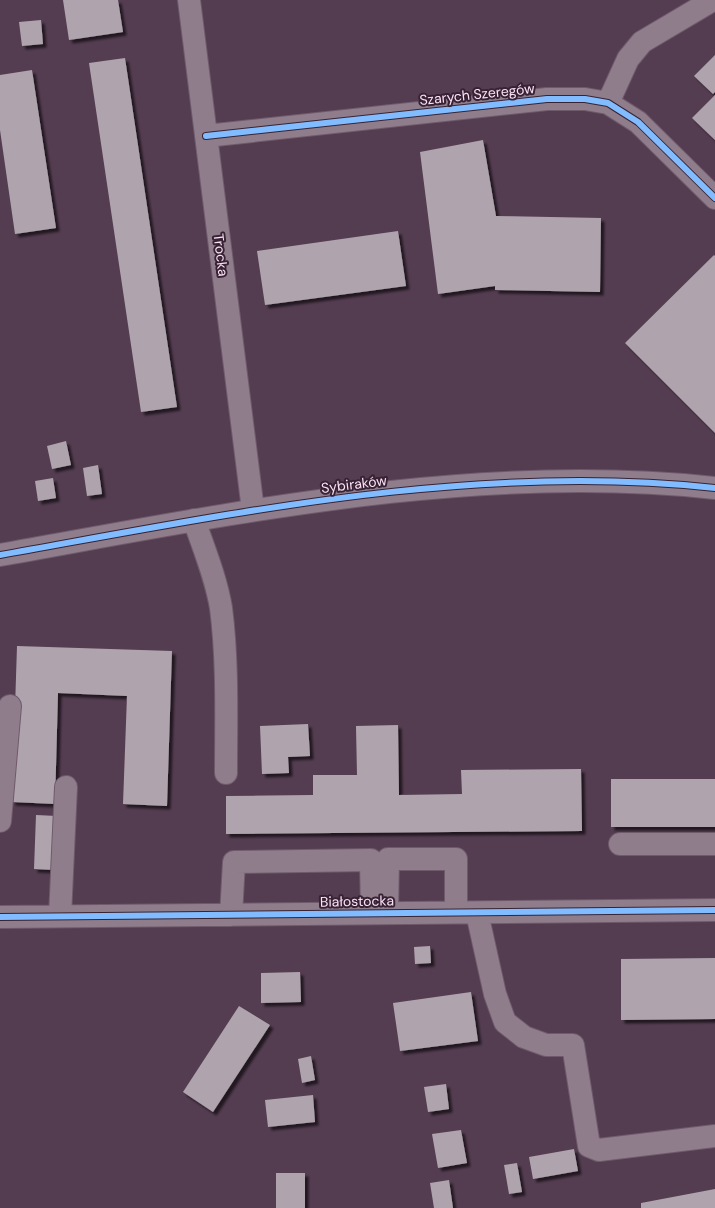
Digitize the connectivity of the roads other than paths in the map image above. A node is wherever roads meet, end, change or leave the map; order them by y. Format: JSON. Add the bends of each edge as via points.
{"nodes":[{"id":1,"x":189,"y":0,"type":"edge"},
{"id":2,"x":713,"y":0,"type":"edge"},
{"id":3,"x":608,"y":103,"type":"junction"},
{"id":4,"x":206,"y":136,"type":"junction"},
{"id":5,"x":715,"y":198,"type":"edge"},
{"id":6,"x":715,"y":488,"type":"edge"},
{"id":7,"x":253,"y":510,"type":"junction"},
{"id":8,"x":194,"y":520,"type":"junction"},
{"id":9,"x":0,"y":555,"type":"edge"},
{"id":10,"x":10,"y":706,"type":"dead end"},
{"id":11,"x":226,"y":773,"type":"dead end"},
{"id":12,"x":66,"y":787,"type":"dead end"},
{"id":13,"x":0,"y":821,"type":"edge"},
{"id":14,"x":620,"y":844,"type":"dead end"},
{"id":15,"x":715,"y":844,"type":"edge"},
{"id":16,"x":715,"y":910,"type":"edge"},
{"id":17,"x":466,"y":912,"type":"junction"},
{"id":18,"x":380,"y":913,"type":"junction"},
{"id":19,"x":231,"y":915,"type":"junction"},
{"id":20,"x":60,"y":916,"type":"junction"},
{"id":21,"x":0,"y":917,"type":"edge"},
{"id":22,"x":715,"y":1136,"type":"edge"}],
"edges":[{"from":1,"to":4,"type":"street","name":"Trocka"},
{"from":2,"to":3,"type":"street","via":[[642,42],[628,59]]},
{"from":3,"to":4,"type":"street","name":"Szarych Szeregów","via":[[585,99],[547,99]]},
{"from":3,"to":5,"type":"street","name":"Szarych Szeregów","via":[[638,122]]},
{"from":4,"to":7,"type":"street","name":"Trocka"},
{"from":6,"to":7,"type":"street","name":"Sybiraków","via":[[660,482],[519,481],[392,491]]},
{"from":7,"to":8,"type":"street","name":"Sybiraków"},
{"from":8,"to":9,"type":"street","name":"Sybiraków"},
{"from":8,"to":11,"type":"street","via":[[215,579],[221,607],[226,670]]},
{"from":10,"to":13,"type":"street"},
{"from":12,"to":20,"type":"street"},
{"from":14,"to":15,"type":"street"},
{"from":16,"to":17,"type":"street","name":"Białostocka"},
{"from":17,"to":18,"type":"street","name":"Białostocka"},
{"from":17,"to":18,"type":"street","via":[[456,859],[388,859]]},
{"from":17,"to":22,"type":"street","via":[[505,1022],[524,1037],[546,1045],[573,1045],[589,1146],[599,1150]]},
{"from":18,"to":19,"type":"street","name":"Białostocka"},
{"from":18,"to":19,"type":"street","via":[[371,860],[234,862]]},
{"from":19,"to":20,"type":"street","name":"Białostocka"},
{"from":20,"to":21,"type":"street","name":"Białostocka"}]}
